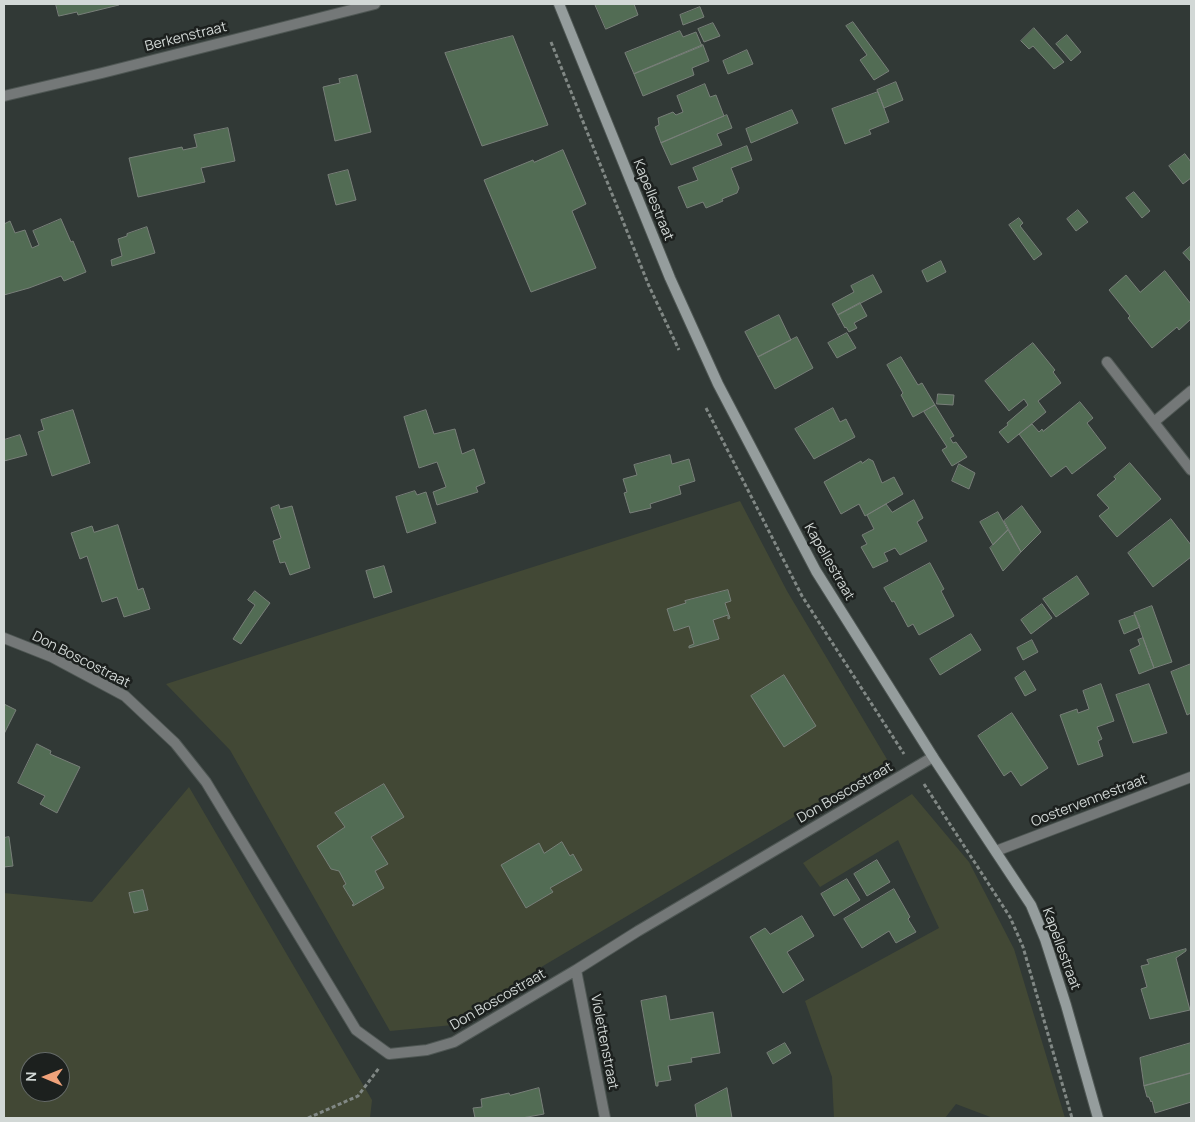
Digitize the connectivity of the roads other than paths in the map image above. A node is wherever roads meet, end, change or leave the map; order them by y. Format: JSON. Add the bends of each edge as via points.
{"nodes":[{"id":1,"x":375,"y":4,"type":"edge"},
{"id":2,"x":560,"y":4,"type":"edge"},
{"id":3,"x":4,"y":96,"type":"edge"},
{"id":4,"x":1107,"y":362,"type":"dead end"},
{"id":5,"x":1191,"y":391,"type":"edge"},
{"id":6,"x":1154,"y":422,"type":"junction"},
{"id":7,"x":1191,"y":470,"type":"edge"},
{"id":8,"x":4,"y":638,"type":"edge"},
{"id":9,"x":933,"y":757,"type":"junction"},
{"id":10,"x":1191,"y":777,"type":"edge"},
{"id":11,"x":996,"y":852,"type":"junction"},
{"id":12,"x":576,"y":970,"type":"junction"},
{"id":13,"x":604,"y":1118,"type":"edge"},
{"id":14,"x":1098,"y":1118,"type":"edge"}],
"edges":[{"from":1,"to":3,"type":"street","name":"Berkenstraat"},
{"from":2,"to":9,"type":"street","name":"Kapellestraat","via":[[670,278],[718,384],[816,571]]},
{"from":4,"to":6,"type":"street"},
{"from":5,"to":6,"type":"street"},
{"from":6,"to":7,"type":"street"},
{"from":8,"to":12,"type":"street","name":"Don Boscostraat","via":[[52,657],[125,696],[175,742],[206,782],[356,1030],[389,1054],[426,1050],[454,1042]]},
{"from":9,"to":11,"type":"street","name":"Kapellestraat"},
{"from":9,"to":12,"type":"street","name":"Don Boscostraat"},
{"from":10,"to":11,"type":"street","name":"Oostervennestraat"},
{"from":11,"to":14,"type":"street","name":"Kapellestraat","via":[[1031,905],[1045,939]]},
{"from":12,"to":13,"type":"street","name":"Violettenstraat"}]}
